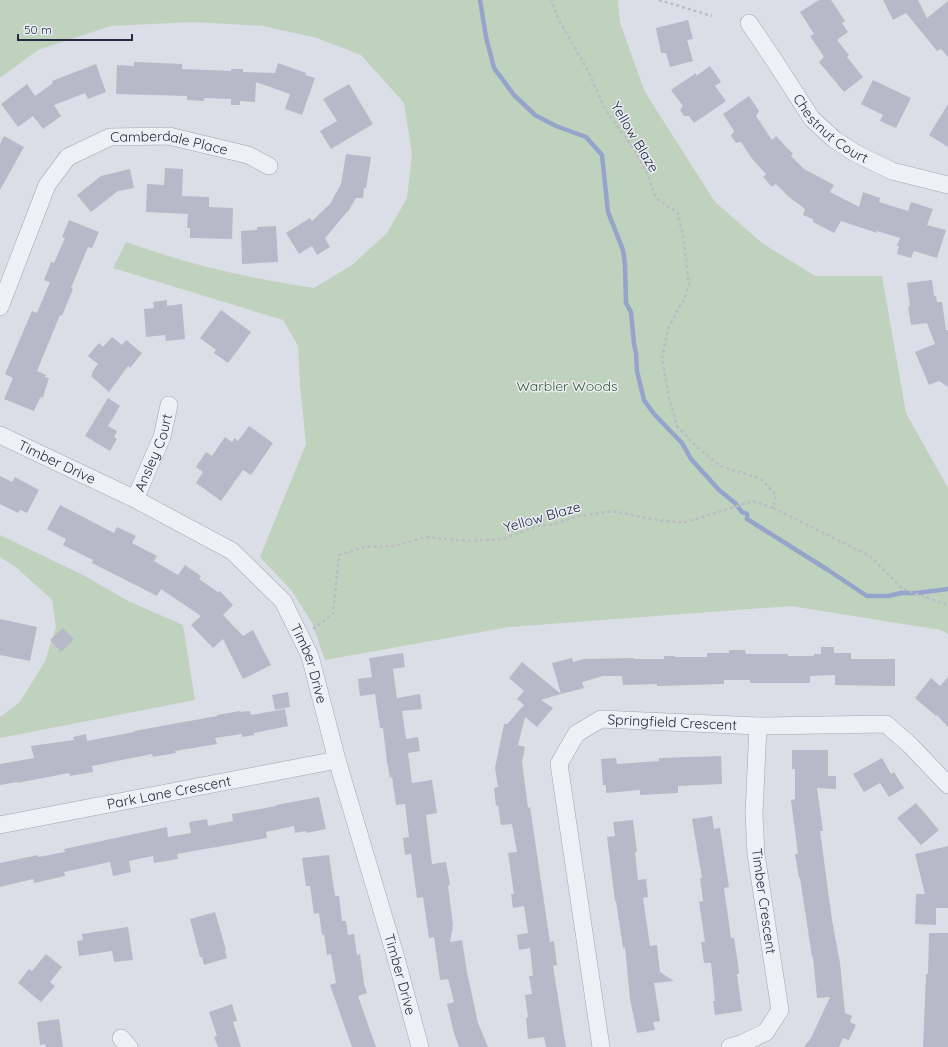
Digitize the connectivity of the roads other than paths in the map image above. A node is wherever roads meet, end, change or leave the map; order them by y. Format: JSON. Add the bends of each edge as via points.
{"nodes":[{"id":1,"x":749,"y":23,"type":"dead end"},
{"id":2,"x":269,"y":166,"type":"dead end"},
{"id":3,"x":948,"y":185,"type":"edge"},
{"id":4,"x":0,"y":307,"type":"edge"},
{"id":5,"x":169,"y":405,"type":"dead end"},
{"id":6,"x":0,"y":435,"type":"edge"},
{"id":7,"x":135,"y":499,"type":"junction"},
{"id":8,"x":758,"y":726,"type":"junction"},
{"id":9,"x":337,"y":760,"type":"junction"},
{"id":10,"x":948,"y":785,"type":"edge"},
{"id":11,"x":0,"y":825,"type":"edge"},
{"id":12,"x":420,"y":1047,"type":"edge"},
{"id":13,"x":602,"y":1047,"type":"edge"},
{"id":14,"x":730,"y":1047,"type":"edge"}],
"edges":[{"from":1,"to":3,"type":"street","name":"Chestnut Court","via":[[812,119],[835,140],[892,171]]},
{"from":2,"to":4,"type":"street","name":"Camberdale Place","via":[[248,155],[169,136],[110,137],[68,157],[47,185]]},
{"from":5,"to":7,"type":"street","name":"Ansley Court","via":[[162,437]]},
{"from":6,"to":7,"type":"street","name":"Timber Drive"},
{"from":7,"to":9,"type":"street","name":"Timber Drive","via":[[232,551],[283,601],[310,656]]},
{"from":8,"to":10,"type":"street","name":"Springfield Crescent","via":[[886,724]]},
{"from":8,"to":13,"type":"street","name":"Springfield Crescent","via":[[601,719],[576,734],[559,764]]},
{"from":8,"to":14,"type":"street","name":"Timber Crescent","via":[[754,814],[756,854],[780,1010],[766,1032]]},
{"from":9,"to":11,"type":"street","name":"Park Lane Crescent"},
{"from":9,"to":12,"type":"street","name":"Timber Drive"}]}
